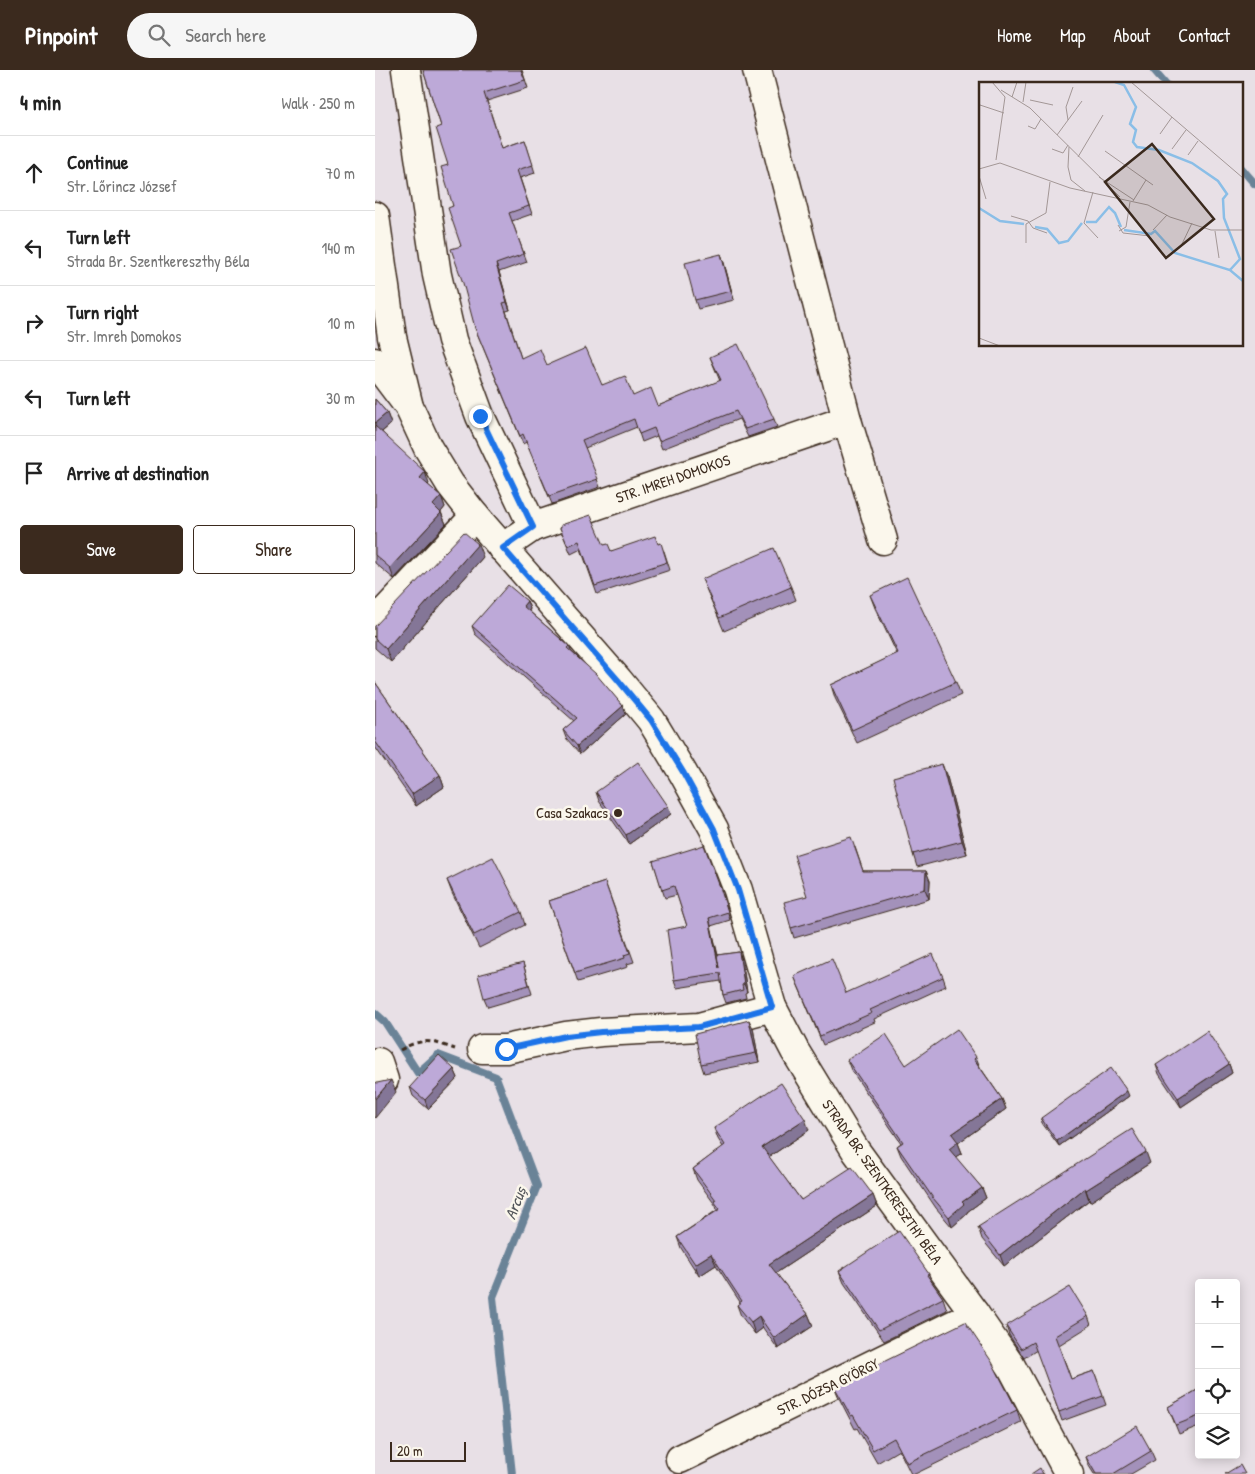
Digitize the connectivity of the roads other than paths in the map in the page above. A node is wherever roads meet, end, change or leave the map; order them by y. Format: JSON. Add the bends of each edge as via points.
{"nodes":[{"id":1,"x":406,"y":70,"type":"edge"},
{"id":2,"x":757,"y":70,"type":"edge"},
{"id":3,"x":375,"y":216,"type":"edge"},
{"id":4,"x":377,"y":255,"type":"edge"},
{"id":5,"x":375,"y":362,"type":"edge"},
{"id":6,"x":409,"y":407,"type":"junction"},
{"id":7,"x":847,"y":420,"type":"junction"},
{"id":8,"x":475,"y":516,"type":"junction"},
{"id":9,"x":533,"y":527,"type":"junction"},
{"id":10,"x":883,"y":540,"type":"dead end"},
{"id":11,"x":503,"y":548,"type":"junction"},
{"id":12,"x":375,"y":622,"type":"edge"},
{"id":13,"x":772,"y":1007,"type":"junction"},
{"id":14,"x":481,"y":1050,"type":"road end"},
{"id":15,"x":975,"y":1314,"type":"junction"},
{"id":16,"x":680,"y":1459,"type":"dead end"},
{"id":17,"x":1069,"y":1474,"type":"edge"}],
"edges":[{"from":1,"to":9,"type":"street","via":[[437,276],[452,340],[480,416]]},
{"from":2,"to":7,"type":"street"},
{"from":3,"to":4,"type":"street"},
{"from":4,"to":6,"type":"street"},
{"from":5,"to":6,"type":"street"},
{"from":6,"to":8,"type":"street","name":"STRADA BR. SZENTKERESZTHY BÉLA","via":[[450,484]]},
{"from":7,"to":9,"type":"street","name":"STR. IMREH DOMOKOS"},
{"from":7,"to":10,"type":"street"},
{"from":8,"to":11,"type":"street","name":"STRADA BR. SZENTKERESZTHY BÉLA"},
{"from":8,"to":12,"type":"street"},
{"from":9,"to":11,"type":"street","name":"STR. IMREH DOMOKOS"},
{"from":11,"to":13,"type":"street","name":"STRADA BR. SZENTKERESZTHY BÉLA","via":[[645,714],[683,772],[714,829],[738,890]]},
{"from":13,"to":14,"type":"street","via":[[699,1027],[593,1033],[506,1049]]},
{"from":13,"to":15,"type":"street","name":"STRADA BR. SZENTKERESZTHY BÉLA","via":[[816,1088],[856,1151]]},
{"from":15,"to":16,"type":"street","name":"STR. DÓZSA GYÖRGY"},
{"from":15,"to":17,"type":"street","name":"STRADA BR. SZENTKERESZTHY BÉLA","via":[[1011,1366]]}]}
